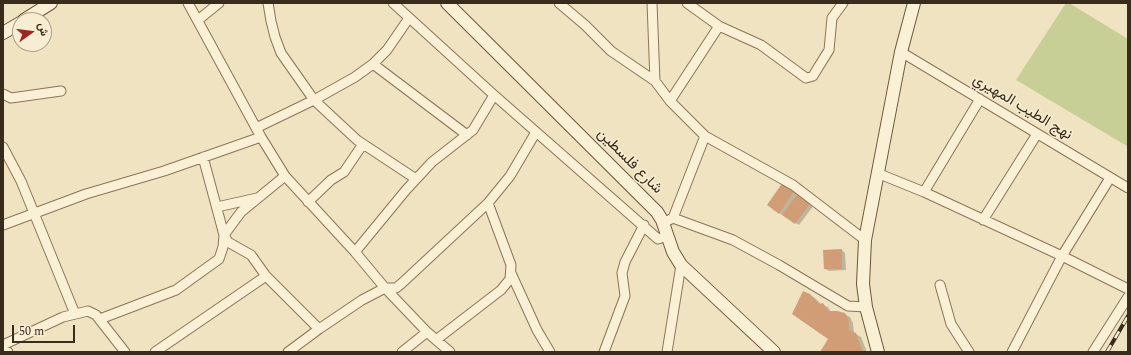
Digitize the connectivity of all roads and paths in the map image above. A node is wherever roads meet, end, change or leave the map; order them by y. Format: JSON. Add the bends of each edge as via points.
{"nodes":[{"id":1,"x":51,"y":3,"type":"edge"},
{"id":2,"x":188,"y":3,"type":"edge"},
{"id":3,"x":219,"y":3,"type":"edge"},
{"id":4,"x":268,"y":3,"type":"edge"},
{"id":5,"x":393,"y":3,"type":"edge"},
{"id":6,"x":447,"y":3,"type":"edge"},
{"id":7,"x":559,"y":3,"type":"edge"},
{"id":8,"x":652,"y":3,"type":"edge"},
{"id":9,"x":687,"y":3,"type":"edge"},
{"id":10,"x":843,"y":3,"type":"edge"},
{"id":11,"x":914,"y":3,"type":"edge"},
{"id":12,"x":37,"y":12,"type":"edge"},
{"id":13,"x":409,"y":18,"type":"junction"},
{"id":14,"x":198,"y":20,"type":"junction"},
{"id":15,"x":719,"y":26,"type":"junction"},
{"id":16,"x":12,"y":28,"type":"edge"},
{"id":17,"x":3,"y":33,"type":"edge"},
{"id":18,"x":901,"y":52,"type":"junction"},
{"id":19,"x":373,"y":64,"type":"junction"},
{"id":20,"x":655,"y":81,"type":"junction"},
{"id":21,"x":61,"y":91,"type":"dead end"},
{"id":22,"x":3,"y":94,"type":"edge"},
{"id":23,"x":494,"y":95,"type":"junction"},
{"id":24,"x":980,"y":99,"type":"junction"},
{"id":25,"x":314,"y":100,"type":"junction"},
{"id":26,"x":670,"y":101,"type":"junction"},
{"id":27,"x":256,"y":128,"type":"junction"},
{"id":28,"x":536,"y":132,"type":"junction"},
{"id":29,"x":1037,"y":134,"type":"junction"},
{"id":30,"x":467,"y":136,"type":"junction"},
{"id":31,"x":705,"y":136,"type":"junction"},
{"id":32,"x":261,"y":137,"type":"junction"},
{"id":33,"x":363,"y":144,"type":"junction"},
{"id":34,"x":3,"y":147,"type":"edge"},
{"id":35,"x":203,"y":157,"type":"junction"},
{"id":36,"x":877,"y":173,"type":"junction"},
{"id":37,"x":285,"y":176,"type":"junction"},
{"id":38,"x":1110,"y":178,"type":"junction"},
{"id":39,"x":416,"y":179,"type":"junction"},
{"id":40,"x":1128,"y":188,"type":"edge"},
{"id":41,"x":924,"y":192,"type":"junction"},
{"id":42,"x":259,"y":198,"type":"junction"},
{"id":43,"x":308,"y":202,"type":"junction"},
{"id":44,"x":488,"y":203,"type":"junction"},
{"id":45,"x":217,"y":207,"type":"junction"},
{"id":46,"x":34,"y":214,"type":"junction"},
{"id":47,"x":668,"y":220,"type":"junction"},
{"id":48,"x":983,"y":220,"type":"junction"},
{"id":49,"x":3,"y":225,"type":"edge"},
{"id":50,"x":644,"y":226,"type":"junction"},
{"id":51,"x":224,"y":235,"type":"junction"},
{"id":52,"x":667,"y":236,"type":"junction"},
{"id":53,"x":865,"y":240,"type":"junction"},
{"id":54,"x":355,"y":252,"type":"junction"},
{"id":55,"x":1062,"y":256,"type":"junction"},
{"id":56,"x":681,"y":266,"type":"junction"},
{"id":57,"x":511,"y":273,"type":"junction"},
{"id":58,"x":266,"y":276,"type":"junction"},
{"id":59,"x":940,"y":285,"type":"dead end"},
{"id":60,"x":385,"y":288,"type":"junction"},
{"id":61,"x":1128,"y":289,"type":"edge"},
{"id":62,"x":1128,"y":298,"type":"edge"},
{"id":63,"x":866,"y":307,"type":"junction"},
{"id":64,"x":75,"y":314,"type":"junction"},
{"id":65,"x":100,"y":320,"type":"junction"},
{"id":66,"x":319,"y":329,"type":"junction"},
{"id":67,"x":427,"y":332,"type":"junction"},
{"id":68,"x":436,"y":340,"type":"junction"},
{"id":69,"x":3,"y":345,"type":"edge"},
{"id":70,"x":3,"y":349,"type":"edge"},
{"id":71,"x":8,"y":352,"type":"edge"},
{"id":72,"x":125,"y":352,"type":"edge"},
{"id":73,"x":155,"y":352,"type":"edge"},
{"id":74,"x":288,"y":352,"type":"edge"},
{"id":75,"x":402,"y":352,"type":"edge"},
{"id":76,"x":450,"y":352,"type":"edge"},
{"id":77,"x":550,"y":352,"type":"edge"},
{"id":78,"x":604,"y":352,"type":"edge"},
{"id":79,"x":667,"y":352,"type":"edge"},
{"id":80,"x":774,"y":352,"type":"edge"},
{"id":81,"x":878,"y":352,"type":"edge"},
{"id":82,"x":969,"y":352,"type":"edge"},
{"id":83,"x":1012,"y":352,"type":"edge"},
{"id":84,"x":1093,"y":352,"type":"edge"}],
"edges":[{"from":1,"to":12,"type":"street"},
{"from":2,"to":14,"type":"street"},
{"from":3,"to":14,"type":"street"},
{"from":4,"to":25,"type":"street","via":[[281,53]]},
{"from":5,"to":13,"type":"street"},
{"from":6,"to":47,"type":"street","name":"شارع فلسطين"},
{"from":7,"to":20,"type":"street","via":[[611,51]]},
{"from":8,"to":20,"type":"street"},
{"from":9,"to":15,"type":"street"},
{"from":10,"to":15,"type":"street","via":[[832,18],[829,50],[812,76],[806,78],[761,45]]},
{"from":11,"to":18,"type":"street"},
{"from":13,"to":19,"type":"street","via":[[387,50]]},
{"from":13,"to":23,"type":"street"},
{"from":14,"to":27,"type":"street"},
{"from":15,"to":26,"type":"street"},
{"from":16,"to":17,"type":"street"},
{"from":18,"to":24,"type":"street","name":"نهج الطيب المهيري"},
{"from":18,"to":36,"type":"street"},
{"from":19,"to":25,"type":"street"},
{"from":19,"to":30,"type":"street"},
{"from":20,"to":26,"type":"street"},
{"from":21,"to":22,"type":"street","via":[[11,98]]},
{"from":23,"to":28,"type":"street"},
{"from":23,"to":30,"type":"street"},
{"from":24,"to":29,"type":"street","name":"نهج الطيب المهيري"},
{"from":24,"to":41,"type":"street"},
{"from":25,"to":27,"type":"street"},
{"from":25,"to":33,"type":"street"},
{"from":26,"to":31,"type":"street"},
{"from":27,"to":32,"type":"street"},
{"from":28,"to":44,"type":"street","via":[[510,176]]},
{"from":28,"to":50,"type":"street"},
{"from":29,"to":38,"type":"street","name":"نهج الطيب المهيري"},
{"from":29,"to":48,"type":"street"},
{"from":30,"to":39,"type":"street","via":[[432,162]]},
{"from":31,"to":47,"type":"street"},
{"from":31,"to":53,"type":"street","via":[[793,185]]},
{"from":32,"to":35,"type":"street"},
{"from":32,"to":37,"type":"street"},
{"from":33,"to":39,"type":"street"},
{"from":33,"to":43,"type":"street","via":[[344,172],[331,180]]},
{"from":34,"to":46,"type":"street","via":[[21,181]]},
{"from":35,"to":45,"type":"street"},
{"from":35,"to":46,"type":"street","via":[[86,194]]},
{"from":36,"to":41,"type":"street"},
{"from":36,"to":53,"type":"street"},
{"from":37,"to":42,"type":"street"},
{"from":37,"to":43,"type":"street"},
{"from":38,"to":40,"type":"street","name":"نهج الطيب المهيري"},
{"from":38,"to":55,"type":"street"},
{"from":39,"to":54,"type":"street"},
{"from":41,"to":48,"type":"street"},
{"from":42,"to":45,"type":"street"},
{"from":42,"to":51,"type":"street","via":[[241,212]]},
{"from":43,"to":54,"type":"street"},
{"from":44,"to":57,"type":"street","via":[[511,265]]},
{"from":44,"to":60,"type":"street","via":[[402,284],[396,288]]},
{"from":45,"to":51,"type":"street"},
{"from":46,"to":49,"type":"street"},
{"from":46,"to":64,"type":"street"},
{"from":47,"to":52,"type":"street","name":"شارع فلسطين"},
{"from":47,"to":63,"type":"street","via":[[733,240],[848,306]]},
{"from":48,"to":55,"type":"street"},
{"from":50,"to":52,"type":"street","via":[[658,239]]},
{"from":50,"to":78,"type":"street","via":[[624,262],[622,273],[626,296]]},
{"from":51,"to":58,"type":"street","via":[[228,242],[251,255]]},
{"from":51,"to":65,"type":"street","via":[[224,247],[219,259],[176,290]]},
{"from":52,"to":56,"type":"street","name":"شارع فلسطين"},
{"from":53,"to":63,"type":"street","via":[[863,284]]},
{"from":54,"to":60,"type":"street"},
{"from":55,"to":61,"type":"street"},
{"from":55,"to":83,"type":"street"},
{"from":56,"to":79,"type":"street"},
{"from":56,"to":80,"type":"street","name":"شارع فلسطين"},
{"from":57,"to":68,"type":"street","via":[[510,280],[501,290]]},
{"from":57,"to":77,"type":"street","via":[[536,330]]},
{"from":58,"to":66,"type":"street"},
{"from":58,"to":73,"type":"street"},
{"from":59,"to":82,"type":"street","via":[[951,324]]},
{"from":60,"to":66,"type":"street"},
{"from":60,"to":67,"type":"street"},
{"from":62,"to":84,"type":"street"},
{"from":63,"to":81,"type":"street"},
{"from":64,"to":65,"type":"street","via":[[88,311],[96,314]]},
{"from":64,"to":69,"type":"street"},
{"from":65,"to":72,"type":"street"},
{"from":66,"to":74,"type":"street"},
{"from":67,"to":68,"type":"street"},
{"from":67,"to":75,"type":"street"},
{"from":68,"to":76,"type":"street"},
{"from":70,"to":71,"type":"street"}]}
